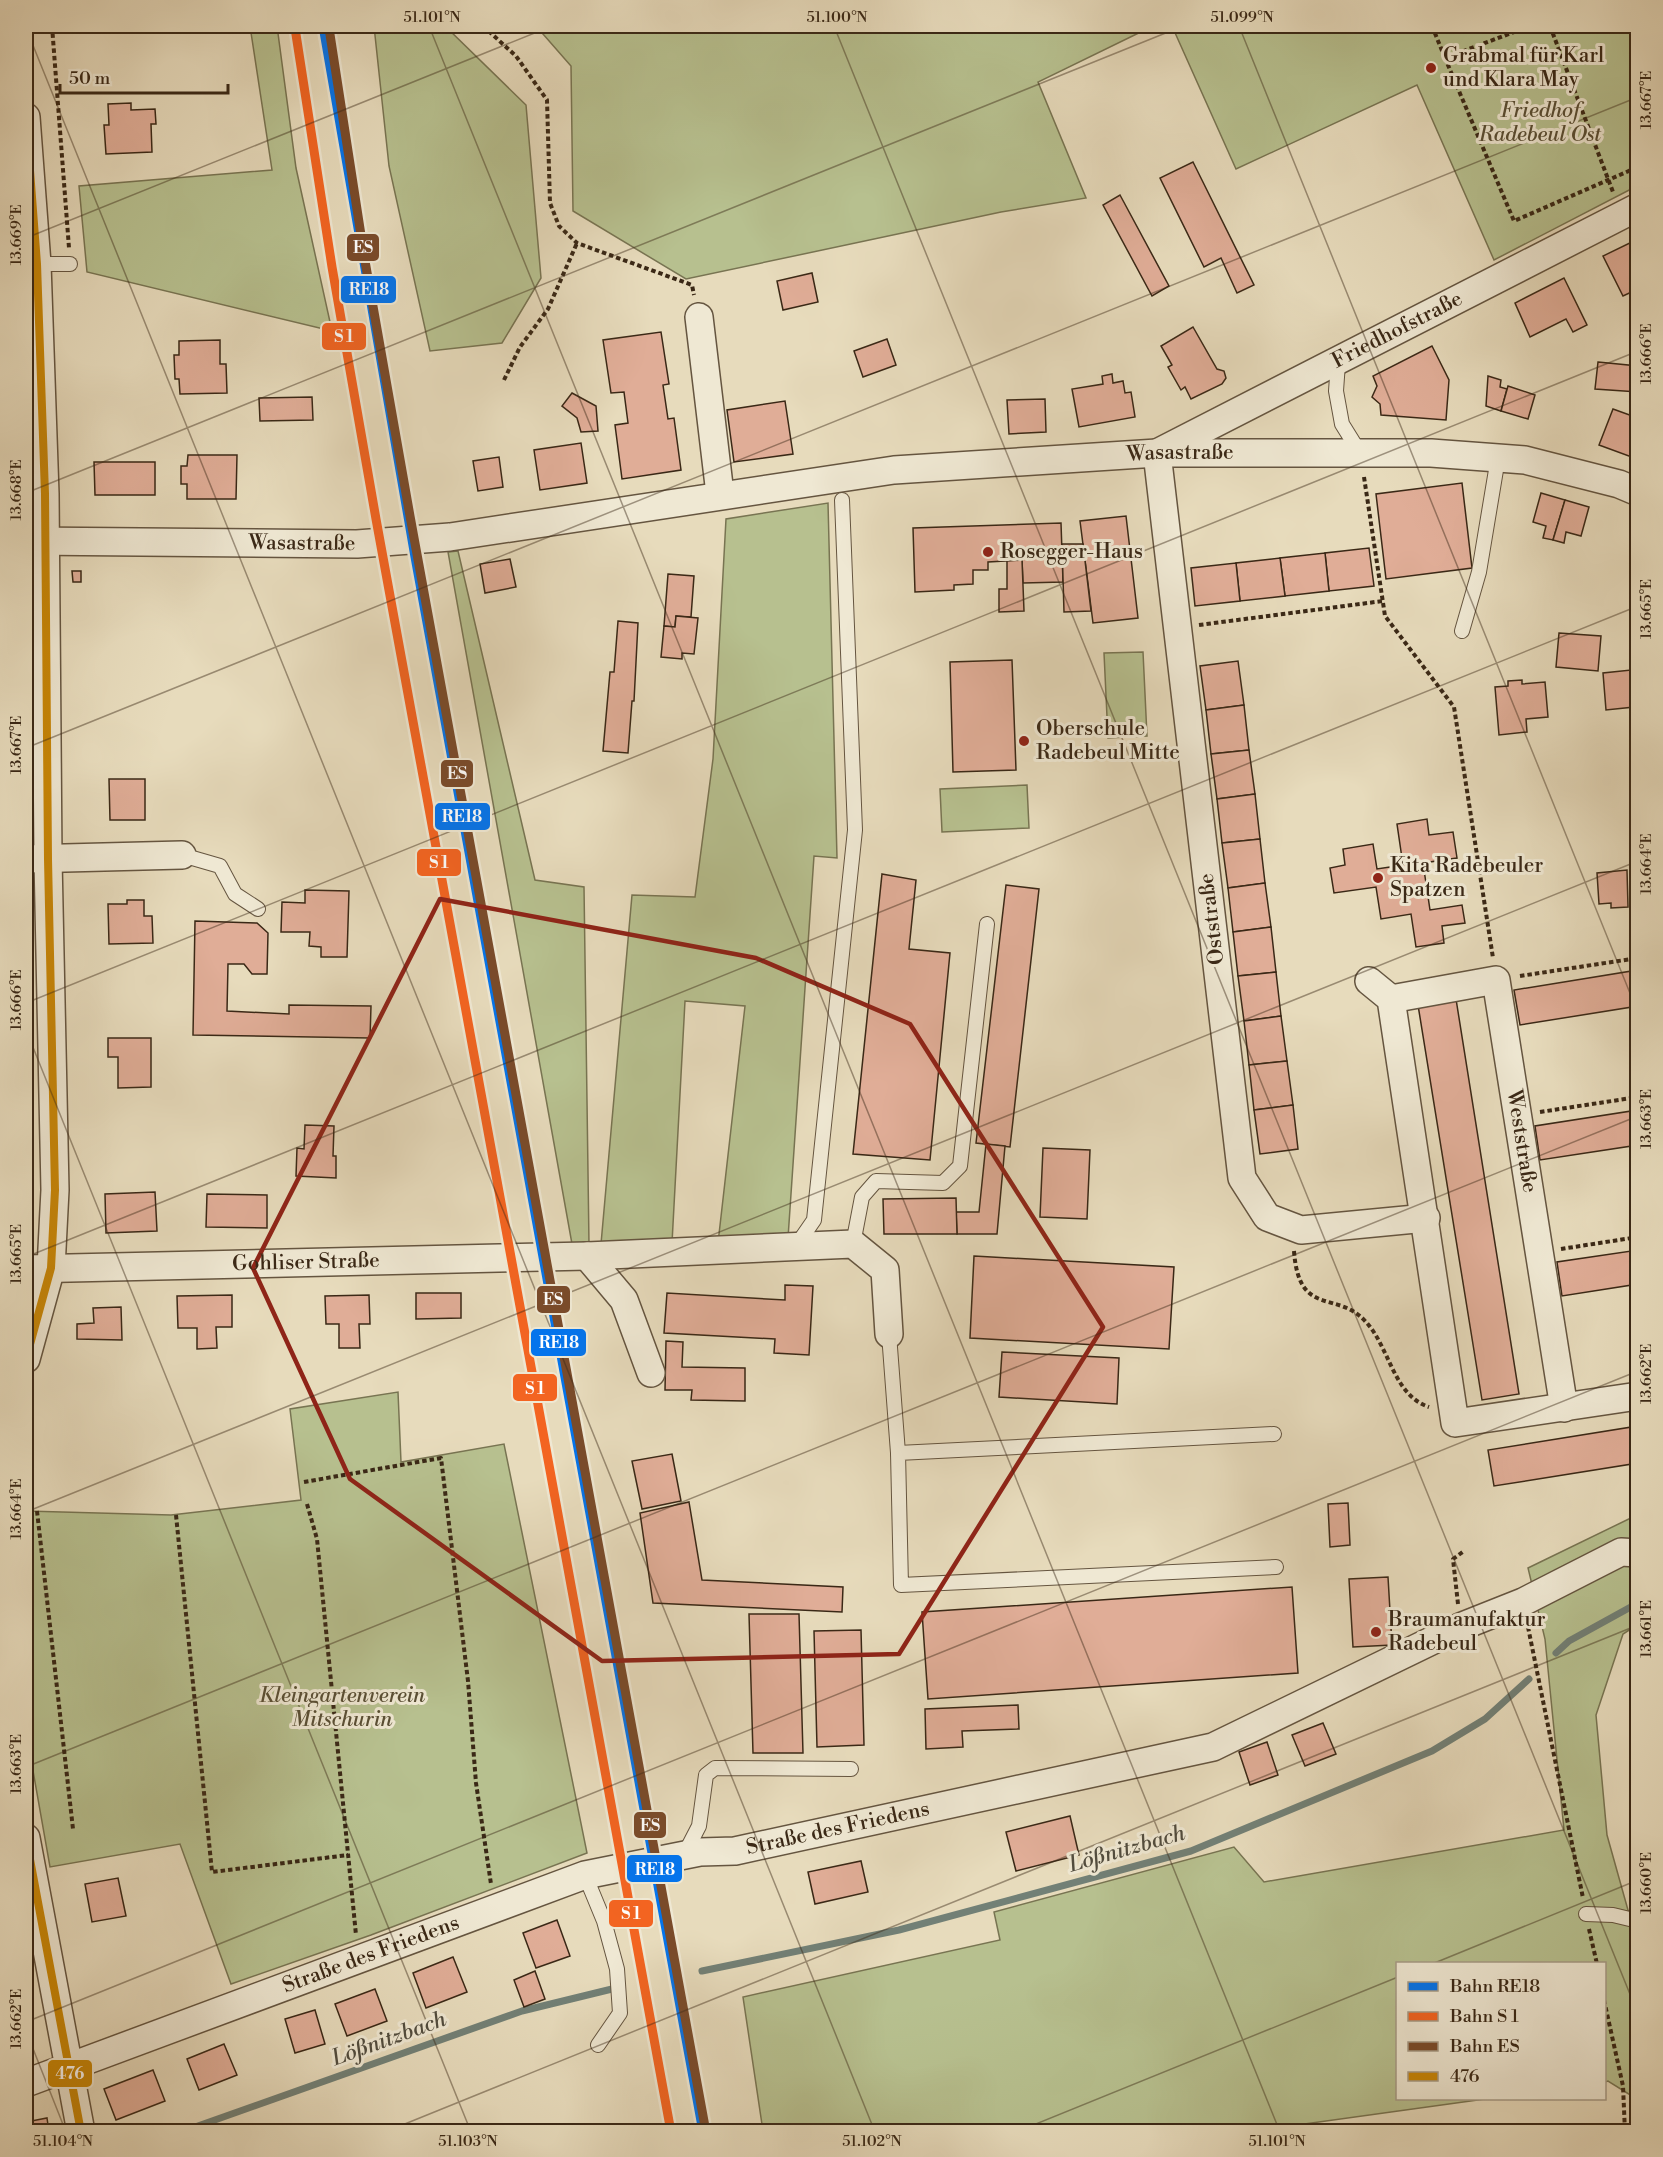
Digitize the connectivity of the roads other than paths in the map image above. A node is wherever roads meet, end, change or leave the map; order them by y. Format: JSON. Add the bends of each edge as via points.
{"nodes":[{"id":1,"x":26,"y":117,"type":"edge"},
{"id":2,"x":1631,"y":211,"type":"edge"},
{"id":3,"x":31,"y":263,"type":"edge"},
{"id":4,"x":70,"y":264,"type":"dead end"},
{"id":5,"x":699,"y":317,"type":"road end"},
{"id":6,"x":1338,"y":363,"type":"junction"},
{"id":7,"x":1156,"y":453,"type":"junction"},
{"id":8,"x":1360,"y":453,"type":"junction"},
{"id":9,"x":1497,"y":458,"type":"junction"},
{"id":10,"x":1638,"y":492,"type":"edge"},
{"id":11,"x":720,"y":494,"type":"junction"},
{"id":12,"x":842,"y":500,"type":"dead end"},
{"id":13,"x":36,"y":541,"type":"edge"},
{"id":14,"x":1462,"y":631,"type":"dead end"},
{"id":15,"x":182,"y":855,"type":"joint"},
{"id":16,"x":37,"y":859,"type":"edge"},
{"id":17,"x":258,"y":909,"type":"dead end"},
{"id":18,"x":987,"y":924,"type":"dead end"},
{"id":19,"x":1369,"y":981,"type":"dead end"},
{"id":20,"x":1391,"y":999,"type":"junction"},
{"id":21,"x":1426,"y":1218,"type":"junction"},
{"id":22,"x":853,"y":1244,"type":"junction"},
{"id":23,"x":795,"y":1247,"type":"junction"},
{"id":24,"x":586,"y":1256,"type":"junction"},
{"id":25,"x":38,"y":1269,"type":"edge"},
{"id":26,"x":889,"y":1334,"type":"joint"},
{"id":27,"x":26,"y":1359,"type":"edge"},
{"id":28,"x":651,"y":1373,"type":"dead end"},
{"id":29,"x":1638,"y":1396,"type":"edge"},
{"id":30,"x":1564,"y":1408,"type":"junction"},
{"id":31,"x":1274,"y":1434,"type":"dead end"},
{"id":32,"x":898,"y":1453,"type":"junction"},
{"id":33,"x":1638,"y":1552,"type":"edge"},
{"id":34,"x":1276,"y":1567,"type":"dead end"},
{"id":35,"x":851,"y":1769,"type":"dead end"},
{"id":36,"x":26,"y":1838,"type":"edge"},
{"id":37,"x":684,"y":1855,"type":"junction"},
{"id":38,"x":585,"y":1875,"type":"junction"},
{"id":39,"x":1586,"y":1914,"type":"road end"},
{"id":40,"x":1638,"y":1921,"type":"edge"},
{"id":41,"x":598,"y":2044,"type":"dead end"},
{"id":42,"x":70,"y":2067,"type":"junction"},
{"id":43,"x":26,"y":2083,"type":"edge"},
{"id":44,"x":81,"y":2132,"type":"edge"}],
"edges":[{"from":1,"to":3,"type":"street"},
{"from":2,"to":6,"type":"street","name":"Friedhofstraße"},
{"from":3,"to":4,"type":"lane"},
{"from":3,"to":13,"type":"street"},
{"from":5,"to":11,"type":"street"},
{"from":6,"to":7,"type":"street","name":"Friedhofstraße"},
{"from":6,"to":8,"type":"lane","via":[[1336,391],[1341,424]]},
{"from":7,"to":8,"type":"street","name":"Wasastraße"},
{"from":7,"to":11,"type":"street","name":"Wasastraße","via":[[894,470]]},
{"from":7,"to":21,"type":"street","name":"Oststraße","via":[[1242,1178],[1268,1217],[1301,1230]]},
{"from":8,"to":9,"type":"street","name":"Wasastraße"},
{"from":9,"to":10,"type":"street","name":"Wasastraße","via":[[1525,460]]},
{"from":9,"to":14,"type":"lane","via":[[1479,572]]},
{"from":11,"to":13,"type":"street","name":"Wasastraße","via":[[450,537],[357,544]]},
{"from":12,"to":23,"type":"lane","via":[[855,830],[814,1220]]},
{"from":13,"to":16,"type":"street"},
{"from":15,"to":16,"type":"street"},
{"from":15,"to":17,"type":"lane","via":[[220,866],[235,894]]},
{"from":16,"to":25,"type":"street","via":[[55,1190]]},
{"from":18,"to":22,"type":"lane","via":[[960,1166],[943,1183],[876,1181],[862,1197]]},
{"from":19,"to":20,"type":"street"},
{"from":20,"to":21,"type":"street"},
{"from":20,"to":30,"type":"street","name":"Weststraße","via":[[1496,980]]},
{"from":21,"to":30,"type":"street","via":[[1455,1423]]},
{"from":22,"to":23,"type":"street","name":"Gohliser Straße"},
{"from":22,"to":26,"type":"street","via":[[885,1270]]},
{"from":23,"to":24,"type":"street","name":"Gohliser Straße"},
{"from":24,"to":25,"type":"street","name":"Gohliser Straße"},
{"from":24,"to":28,"type":"street","via":[[624,1300]]},
{"from":25,"to":27,"type":"street"},
{"from":26,"to":32,"type":"lane"},
{"from":29,"to":30,"type":"street"},
{"from":31,"to":32,"type":"lane"},
{"from":32,"to":34,"type":"lane","via":[[901,1585]]},
{"from":33,"to":37,"type":"street","name":"Straße des Friedens","via":[[1621,1552],[1213,1747],[735,1851]]},
{"from":35,"to":37,"type":"lane","via":[[715,1768],[706,1774],[699,1826]]},
{"from":36,"to":42,"type":"street"},
{"from":37,"to":38,"type":"street","name":"Straße des Friedens"},
{"from":38,"to":41,"type":"lane","via":[[618,1969],[620,2013]]},
{"from":38,"to":42,"type":"street","name":"Straße des Friedens"},
{"from":39,"to":40,"type":"lane"},
{"from":42,"to":43,"type":"street","name":"Straße des Friedens"},
{"from":42,"to":44,"type":"street"}]}
